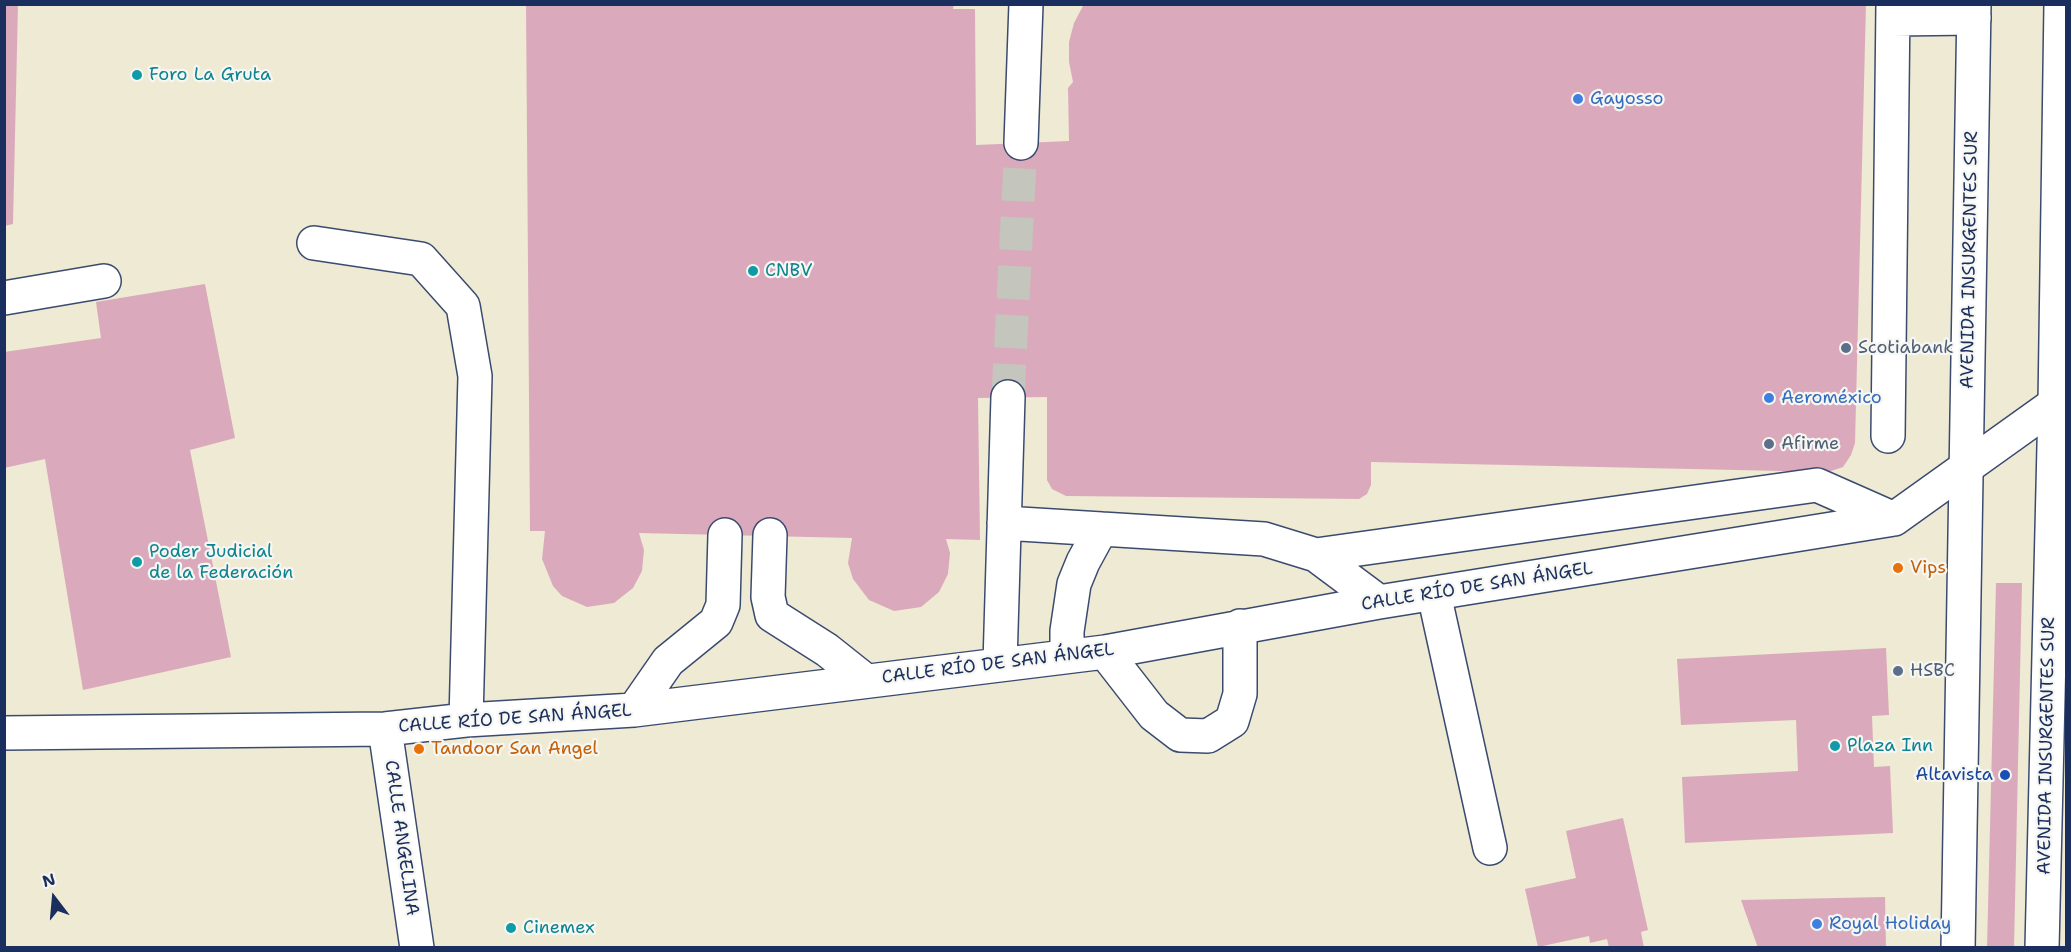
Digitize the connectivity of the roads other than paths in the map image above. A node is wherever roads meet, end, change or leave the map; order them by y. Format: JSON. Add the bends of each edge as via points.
{"nodes":[{"id":1,"x":1026,"y":4,"type":"edge"},
{"id":2,"x":2061,"y":4,"type":"edge"},
{"id":3,"x":1974,"y":11,"type":"edge"},
{"id":4,"x":1893,"y":12,"type":"edge"},
{"id":5,"x":1021,"y":143,"type":"tunnel mouth"},
{"id":6,"x":314,"y":243,"type":"dead end"},
{"id":7,"x":104,"y":281,"type":"dead end"},
{"id":8,"x":4,"y":298,"type":"edge"},
{"id":9,"x":1008,"y":397,"type":"tunnel mouth"},
{"id":10,"x":2061,"y":400,"type":"edge"},
{"id":11,"x":1888,"y":436,"type":"dead end"},
{"id":12,"x":1966,"y":468,"type":"junction"},
{"id":13,"x":1894,"y":519,"type":"junction"},
{"id":14,"x":1005,"y":522,"type":"junction"},
{"id":15,"x":1101,"y":529,"type":"junction"},
{"id":16,"x":725,"y":535,"type":"dead end"},
{"id":17,"x":770,"y":535,"type":"dead end"},
{"id":18,"x":1316,"y":555,"type":"junction"},
{"id":19,"x":1434,"y":594,"type":"junction"},
{"id":20,"x":1379,"y":602,"type":"junction"},
{"id":21,"x":1240,"y":626,"type":"junction"},
{"id":22,"x":1105,"y":652,"type":"junction"},
{"id":23,"x":1067,"y":656,"type":"junction"},
{"id":24,"x":1000,"y":663,"type":"junction"},
{"id":25,"x":866,"y":681,"type":"junction"},
{"id":26,"x":2067,"y":707,"type":"edge"},
{"id":27,"x":634,"y":710,"type":"junction"},
{"id":28,"x":466,"y":720,"type":"junction"},
{"id":29,"x":385,"y":729,"type":"junction"},
{"id":30,"x":4,"y":733,"type":"edge"},
{"id":31,"x":2047,"y":733,"type":"junction"},
{"id":32,"x":1490,"y":848,"type":"dead end"},
{"id":33,"x":417,"y":948,"type":"edge"},
{"id":34,"x":1958,"y":948,"type":"edge"},
{"id":35,"x":2042,"y":948,"type":"edge"}],
"edges":[{"from":1,"to":5,"type":"street"},
{"from":2,"to":10,"type":"street","name":"AVENIDA INSURGENTES SUR"},
{"from":3,"to":4,"type":"street"},
{"from":3,"to":12,"type":"street","name":"AVENIDA INSURGENTES SUR"},
{"from":4,"to":11,"type":"street"},
{"from":6,"to":28,"type":"street","via":[[421,259],[463,306],[475,375]]},
{"from":7,"to":8,"type":"street"},
{"from":9,"to":14,"type":"street"},
{"from":10,"to":12,"type":"street","name":"CALLE RÍO DE SAN ÁNGEL"},
{"from":10,"to":31,"type":"street","name":"AVENIDA INSURGENTES SUR"},
{"from":12,"to":13,"type":"street","name":"CALLE RÍO DE SAN ÁNGEL"},
{"from":12,"to":34,"type":"street","name":"AVENIDA INSURGENTES SUR"},
{"from":13,"to":18,"type":"street","via":[[1817,485]]},
{"from":13,"to":19,"type":"street","name":"CALLE RÍO DE SAN ÁNGEL"},
{"from":14,"to":15,"type":"street"},
{"from":14,"to":24,"type":"street"},
{"from":15,"to":18,"type":"street","via":[[1264,540]]},
{"from":15,"to":23,"type":"street","via":[[1074,584]]},
{"from":16,"to":27,"type":"street","via":[[723,605],[716,622],[668,661]]},
{"from":17,"to":25,"type":"street","via":[[768,597],[772,615],[820,645]]},
{"from":18,"to":20,"type":"street"},
{"from":19,"to":20,"type":"street","name":"CALLE RÍO DE SAN ÁNGEL"},
{"from":19,"to":32,"type":"street"},
{"from":20,"to":21,"type":"street","name":"CALLE RÍO DE SAN ÁNGEL"},
{"from":21,"to":22,"type":"street","name":"CALLE RÍO DE SAN ÁNGEL"},
{"from":21,"to":22,"type":"street","via":[[1240,694],[1232,721],[1208,736],[1179,735],[1154,715]]},
{"from":22,"to":23,"type":"street","name":"CALLE RÍO DE SAN ÁNGEL"},
{"from":23,"to":24,"type":"street","name":"CALLE RÍO DE SAN ÁNGEL"},
{"from":24,"to":25,"type":"street","name":"CALLE RÍO DE SAN ÁNGEL"},
{"from":25,"to":27,"type":"street","name":"CALLE RÍO DE SAN ÁNGEL"},
{"from":26,"to":31,"type":"street"},
{"from":27,"to":28,"type":"street","name":"CALLE RÍO DE SAN ÁNGEL"},
{"from":28,"to":29,"type":"street","name":"CALLE RÍO DE SAN ÁNGEL"},
{"from":29,"to":30,"type":"street","name":"CALLE RÍO DE SAN ÁNGEL"},
{"from":29,"to":33,"type":"street","name":"CALLE ANGELINA"},
{"from":31,"to":35,"type":"street","name":"AVENIDA INSURGENTES SUR"}]}
